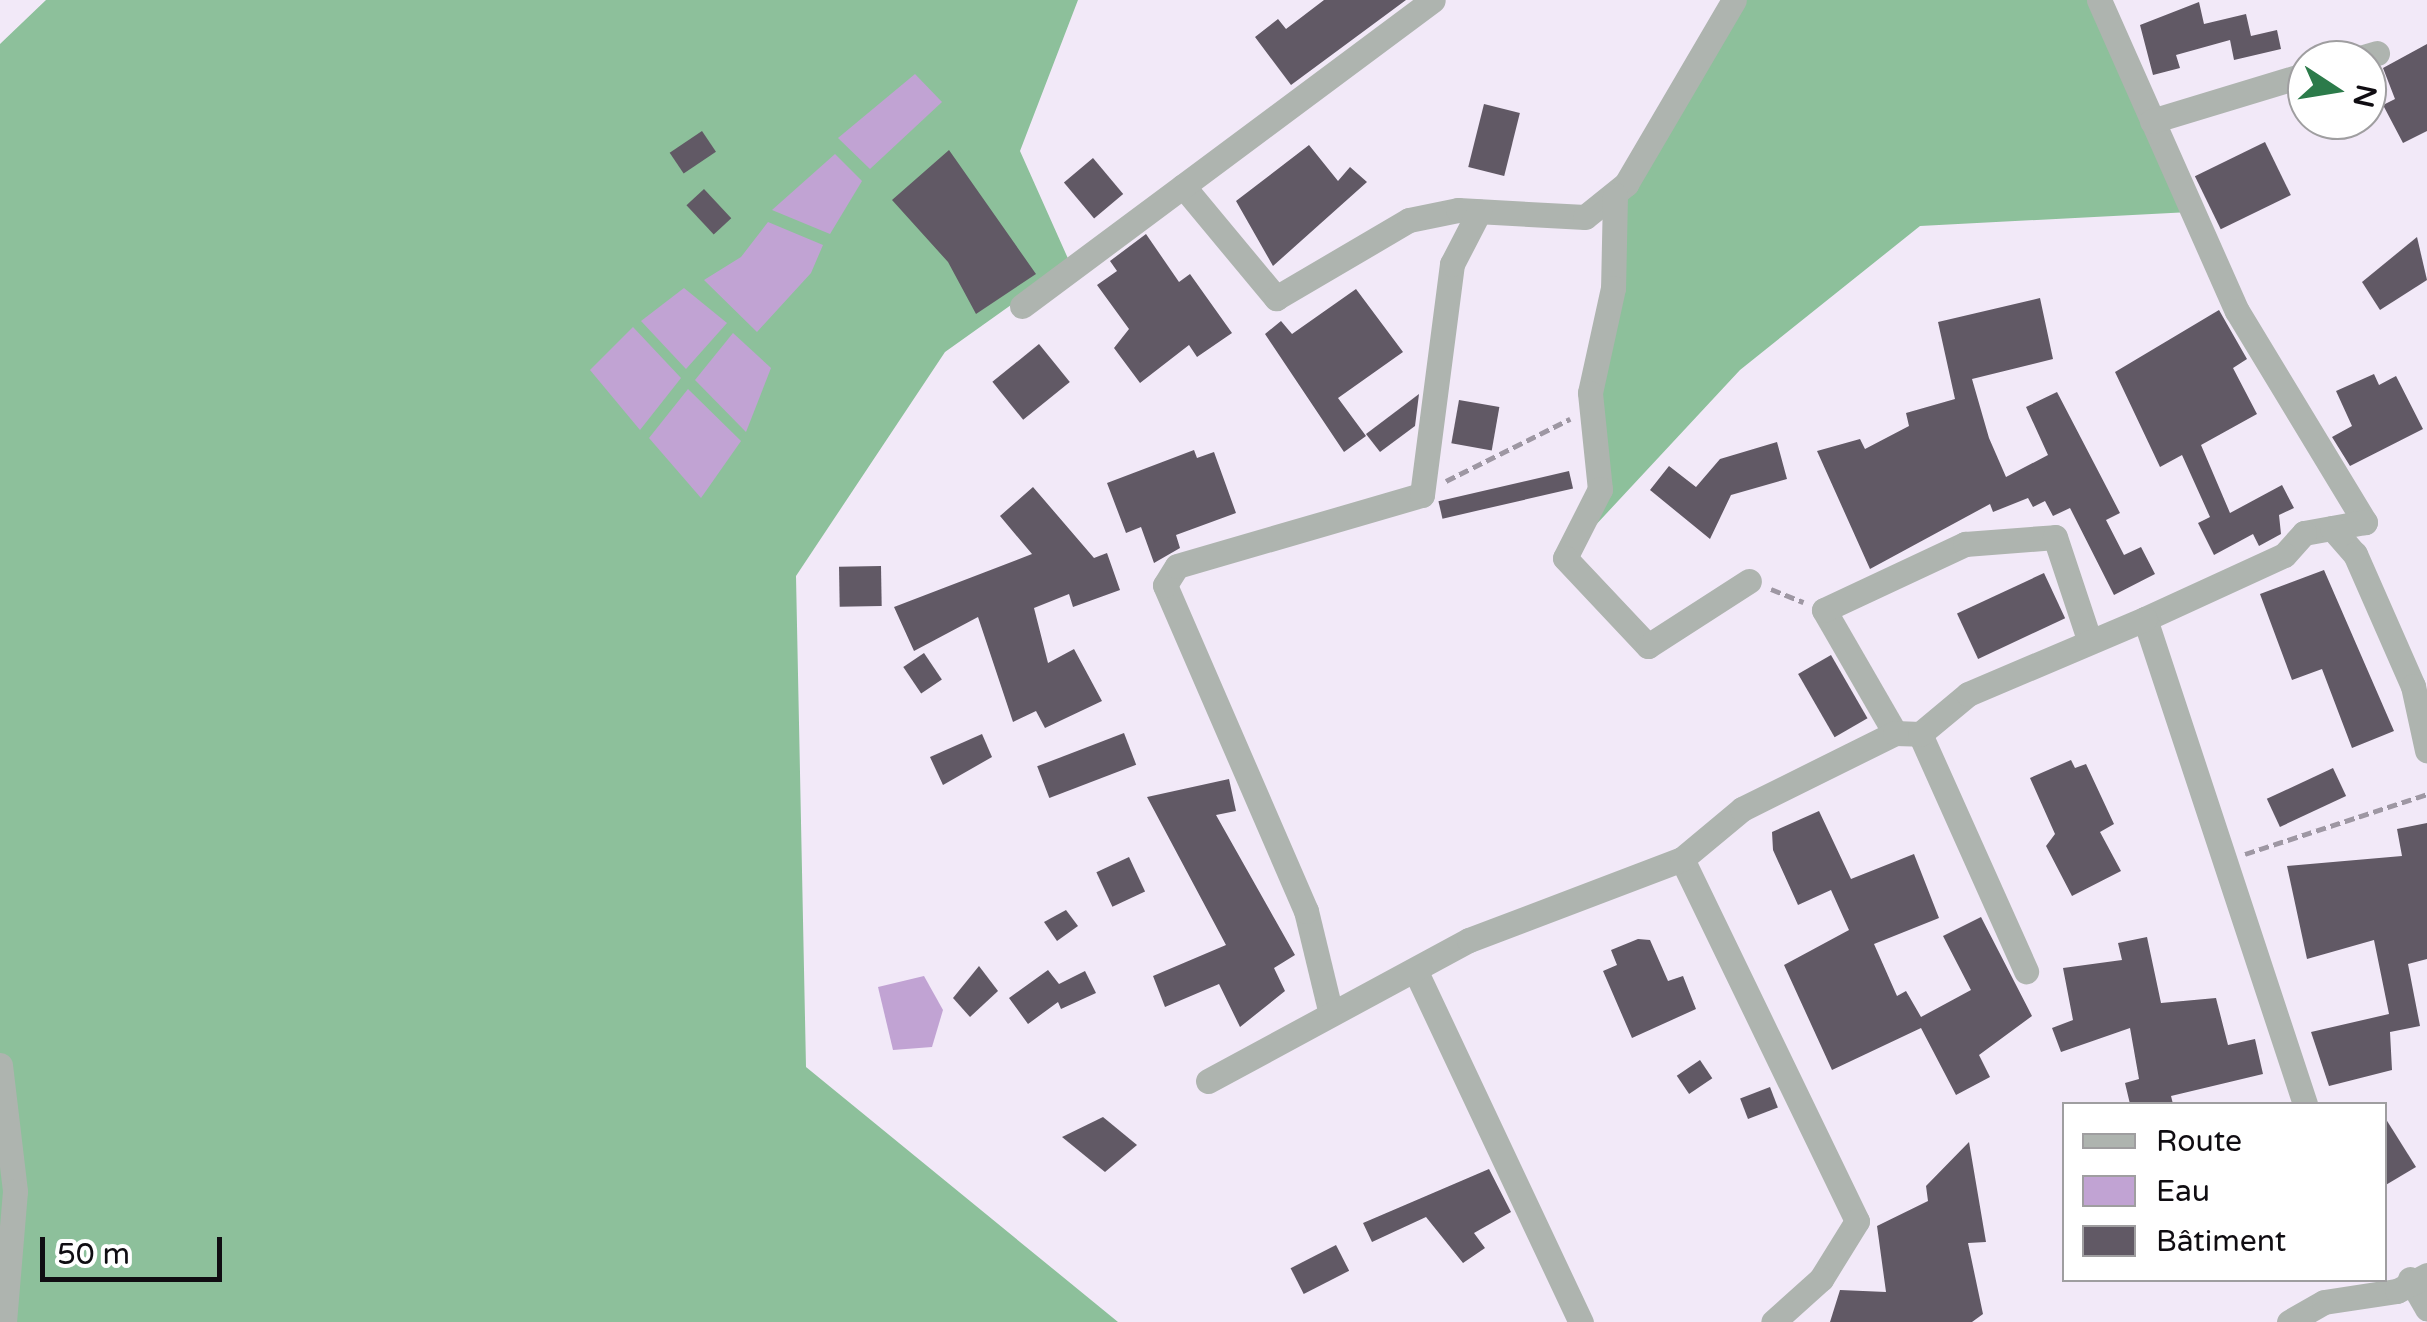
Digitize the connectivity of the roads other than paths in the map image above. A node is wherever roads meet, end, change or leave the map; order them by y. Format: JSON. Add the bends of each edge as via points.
{"nodes":[{"id":1,"x":1433,"y":0,"type":"edge"},
{"id":2,"x":1734,"y":0,"type":"edge"},
{"id":3,"x":2099,"y":0,"type":"edge"},
{"id":4,"x":2287,"y":80,"type":"edge"},
{"id":5,"x":2152,"y":122,"type":"junction"},
{"id":6,"x":1182,"y":186,"type":"junction"},
{"id":7,"x":1614,"y":195,"type":"junction"},
{"id":8,"x":1479,"y":212,"type":"junction"},
{"id":9,"x":1022,"y":306,"type":"dead end"},
{"id":10,"x":2332,"y":528,"type":"junction"},
{"id":11,"x":1749,"y":581,"type":"road end"},
{"id":12,"x":2145,"y":619,"type":"junction"},
{"id":13,"x":2089,"y":639,"type":"junction"},
{"id":14,"x":2420,"y":684,"type":"edge"},
{"id":15,"x":1907,"y":734,"type":"junction"},
{"id":16,"x":2427,"y":750,"type":"edge"},
{"id":17,"x":1682,"y":860,"type":"junction"},
{"id":18,"x":2026,"y":971,"type":"dead end"},
{"id":19,"x":1417,"y":974,"type":"junction"},
{"id":20,"x":1330,"y":1010,"type":"junction"},
{"id":21,"x":0,"y":1065,"type":"edge"},
{"id":22,"x":1208,"y":1081,"type":"dead end"},
{"id":23,"x":2303,"y":1102,"type":"edge"},
{"id":24,"x":2419,"y":1277,"type":"edge"},
{"id":25,"x":2323,"y":1291,"type":"edge"},
{"id":26,"x":2427,"y":1309,"type":"edge"},
{"id":27,"x":4,"y":1322,"type":"edge"},
{"id":28,"x":1581,"y":1322,"type":"edge"},
{"id":29,"x":1772,"y":1322,"type":"edge"},
{"id":30,"x":2290,"y":1322,"type":"edge"}],
"edges":[{"from":1,"to":6,"type":"street"},
{"from":2,"to":7,"type":"street"},
{"from":3,"to":5,"type":"street"},
{"from":4,"to":5,"type":"street"},
{"from":5,"to":10,"type":"street","via":[[2237,311],[2365,522]]},
{"from":6,"to":8,"type":"street","via":[[1276,298],[1409,220]]},
{"from":6,"to":9,"type":"street"},
{"from":7,"to":8,"type":"street","via":[[1585,217]]},
{"from":7,"to":11,"type":"street","via":[[1613,288],[1592,413],[1600,489],[1566,558],[1648,646]]},
{"from":8,"to":20,"type":"street","via":[[1452,264],[1422,494],[1177,566],[1165,585],[1306,911]]},
{"from":10,"to":12,"type":"street","via":[[2304,533],[2284,555]]},
{"from":10,"to":14,"type":"street","via":[[2355,554]]},
{"from":12,"to":13,"type":"street"},
{"from":12,"to":23,"type":"street"},
{"from":13,"to":15,"type":"street","via":[[1968,694]]},
{"from":13,"to":15,"type":"street","via":[[2055,537],[1965,544],[1824,610]]},
{"from":14,"to":16,"type":"street"},
{"from":15,"to":17,"type":"street","via":[[1742,809]]},
{"from":15,"to":18,"type":"street"},
{"from":17,"to":19,"type":"street","via":[[1574,893]]},
{"from":17,"to":29,"type":"street","via":[[1857,1221],[1822,1279]]},
{"from":19,"to":20,"type":"street"},
{"from":19,"to":28,"type":"street"},
{"from":20,"to":22,"type":"street"},
{"from":21,"to":27,"type":"street","via":[[16,1191]]},
{"from":24,"to":25,"type":"street","via":[[2397,1291]]},
{"from":24,"to":26,"type":"street"},
{"from":25,"to":30,"type":"street"}]}
